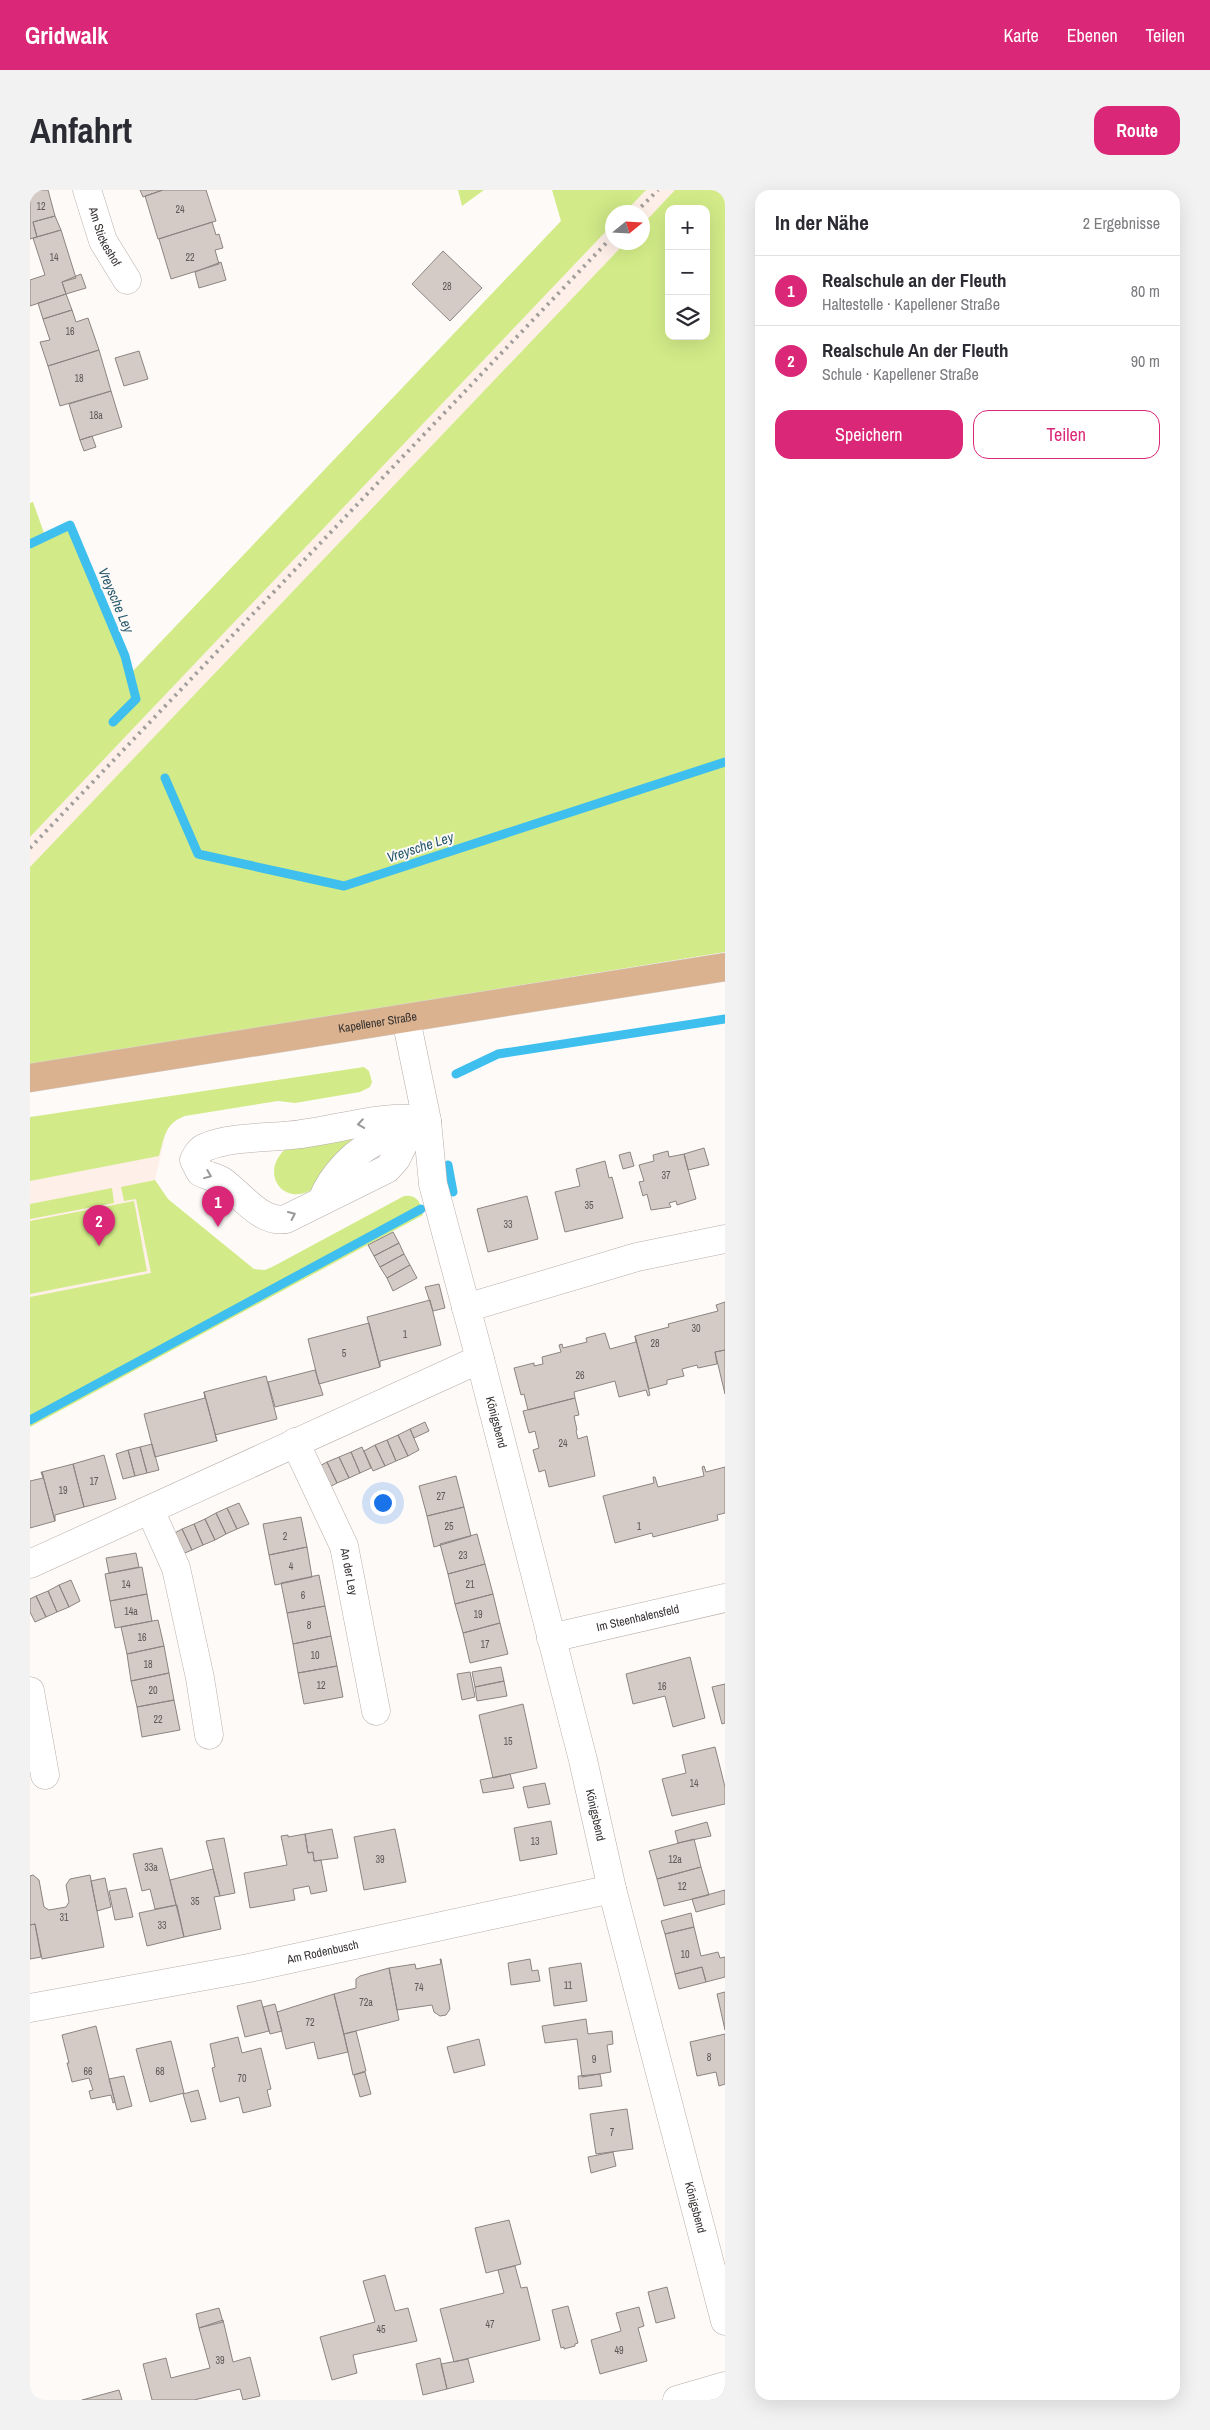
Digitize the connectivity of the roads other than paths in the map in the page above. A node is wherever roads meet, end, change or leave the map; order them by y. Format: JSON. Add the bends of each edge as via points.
{"nodes":[{"id":1,"x":87,"y":190,"type":"edge"},
{"id":2,"x":127,"y":280,"type":"dead end"},
{"id":3,"x":725,"y":967,"type":"edge"},
{"id":4,"x":406,"y":1019,"type":"junction"},
{"id":5,"x":30,"y":1078,"type":"edge"},
{"id":6,"x":418,"y":1126,"type":"junction"},
{"id":7,"x":725,"y":1239,"type":"edge"},
{"id":8,"x":466,"y":1308,"type":"junction"},
{"id":9,"x":480,"y":1359,"type":"junction"},
{"id":10,"x":295,"y":1442,"type":"junction"},
{"id":11,"x":150,"y":1510,"type":"junction"},
{"id":12,"x":30,"y":1564,"type":"edge"},
{"id":13,"x":725,"y":1598,"type":"edge"},
{"id":14,"x":551,"y":1638,"type":"junction"},
{"id":15,"x":30,"y":1691,"type":"edge"},
{"id":16,"x":376,"y":1711,"type":"dead end"},
{"id":17,"x":209,"y":1735,"type":"dead end"},
{"id":18,"x":45,"y":1775,"type":"dead end"},
{"id":19,"x":612,"y":1888,"type":"junction"},
{"id":20,"x":30,"y":2008,"type":"edge"},
{"id":21,"x":725,"y":2321,"type":"edge"},
{"id":22,"x":725,"y":2386,"type":"edge"},
{"id":23,"x":677,"y":2400,"type":"edge"}],
"edges":[{"from":1,"to":2,"type":"street","name":"Am Stickeshof","via":[[103,241]]},
{"from":3,"to":4,"type":"main road","name":"Kapellener Straße"},
{"from":4,"to":5,"type":"main road","name":"Kapellener Straße"},
{"from":4,"to":6,"type":"street","name":"Königsbend"},
{"from":6,"to":6,"type":"street","one_way":true,"via":[[398,1118],[301,1134],[274,1135],[211,1145],[197,1153],[194,1160],[200,1172],[223,1182],[277,1221],[322,1201],[336,1175],[363,1150]]},
{"from":6,"to":8,"type":"street","name":"Königsbend"},
{"from":7,"to":8,"type":"street","via":[[637,1257]]},
{"from":8,"to":9,"type":"street","name":"Königsbend"},
{"from":9,"to":10,"type":"street"},
{"from":9,"to":14,"type":"street","name":"Königsbend"},
{"from":10,"to":11,"type":"street"},
{"from":10,"to":16,"type":"street","name":"An der Ley","via":[[344,1546]]},
{"from":11,"to":12,"type":"street"},
{"from":11,"to":17,"type":"street","via":[[176,1568]]},
{"from":13,"to":14,"type":"street","name":"Im Steenhalensfeld"},
{"from":14,"to":19,"type":"street","name":"Königsbend"},
{"from":15,"to":18,"type":"street"},
{"from":19,"to":20,"type":"street","name":"Am Rodenbusch","via":[[249,1968]]},
{"from":19,"to":21,"type":"street","name":"Königsbend"},
{"from":22,"to":23,"type":"street"}]}
